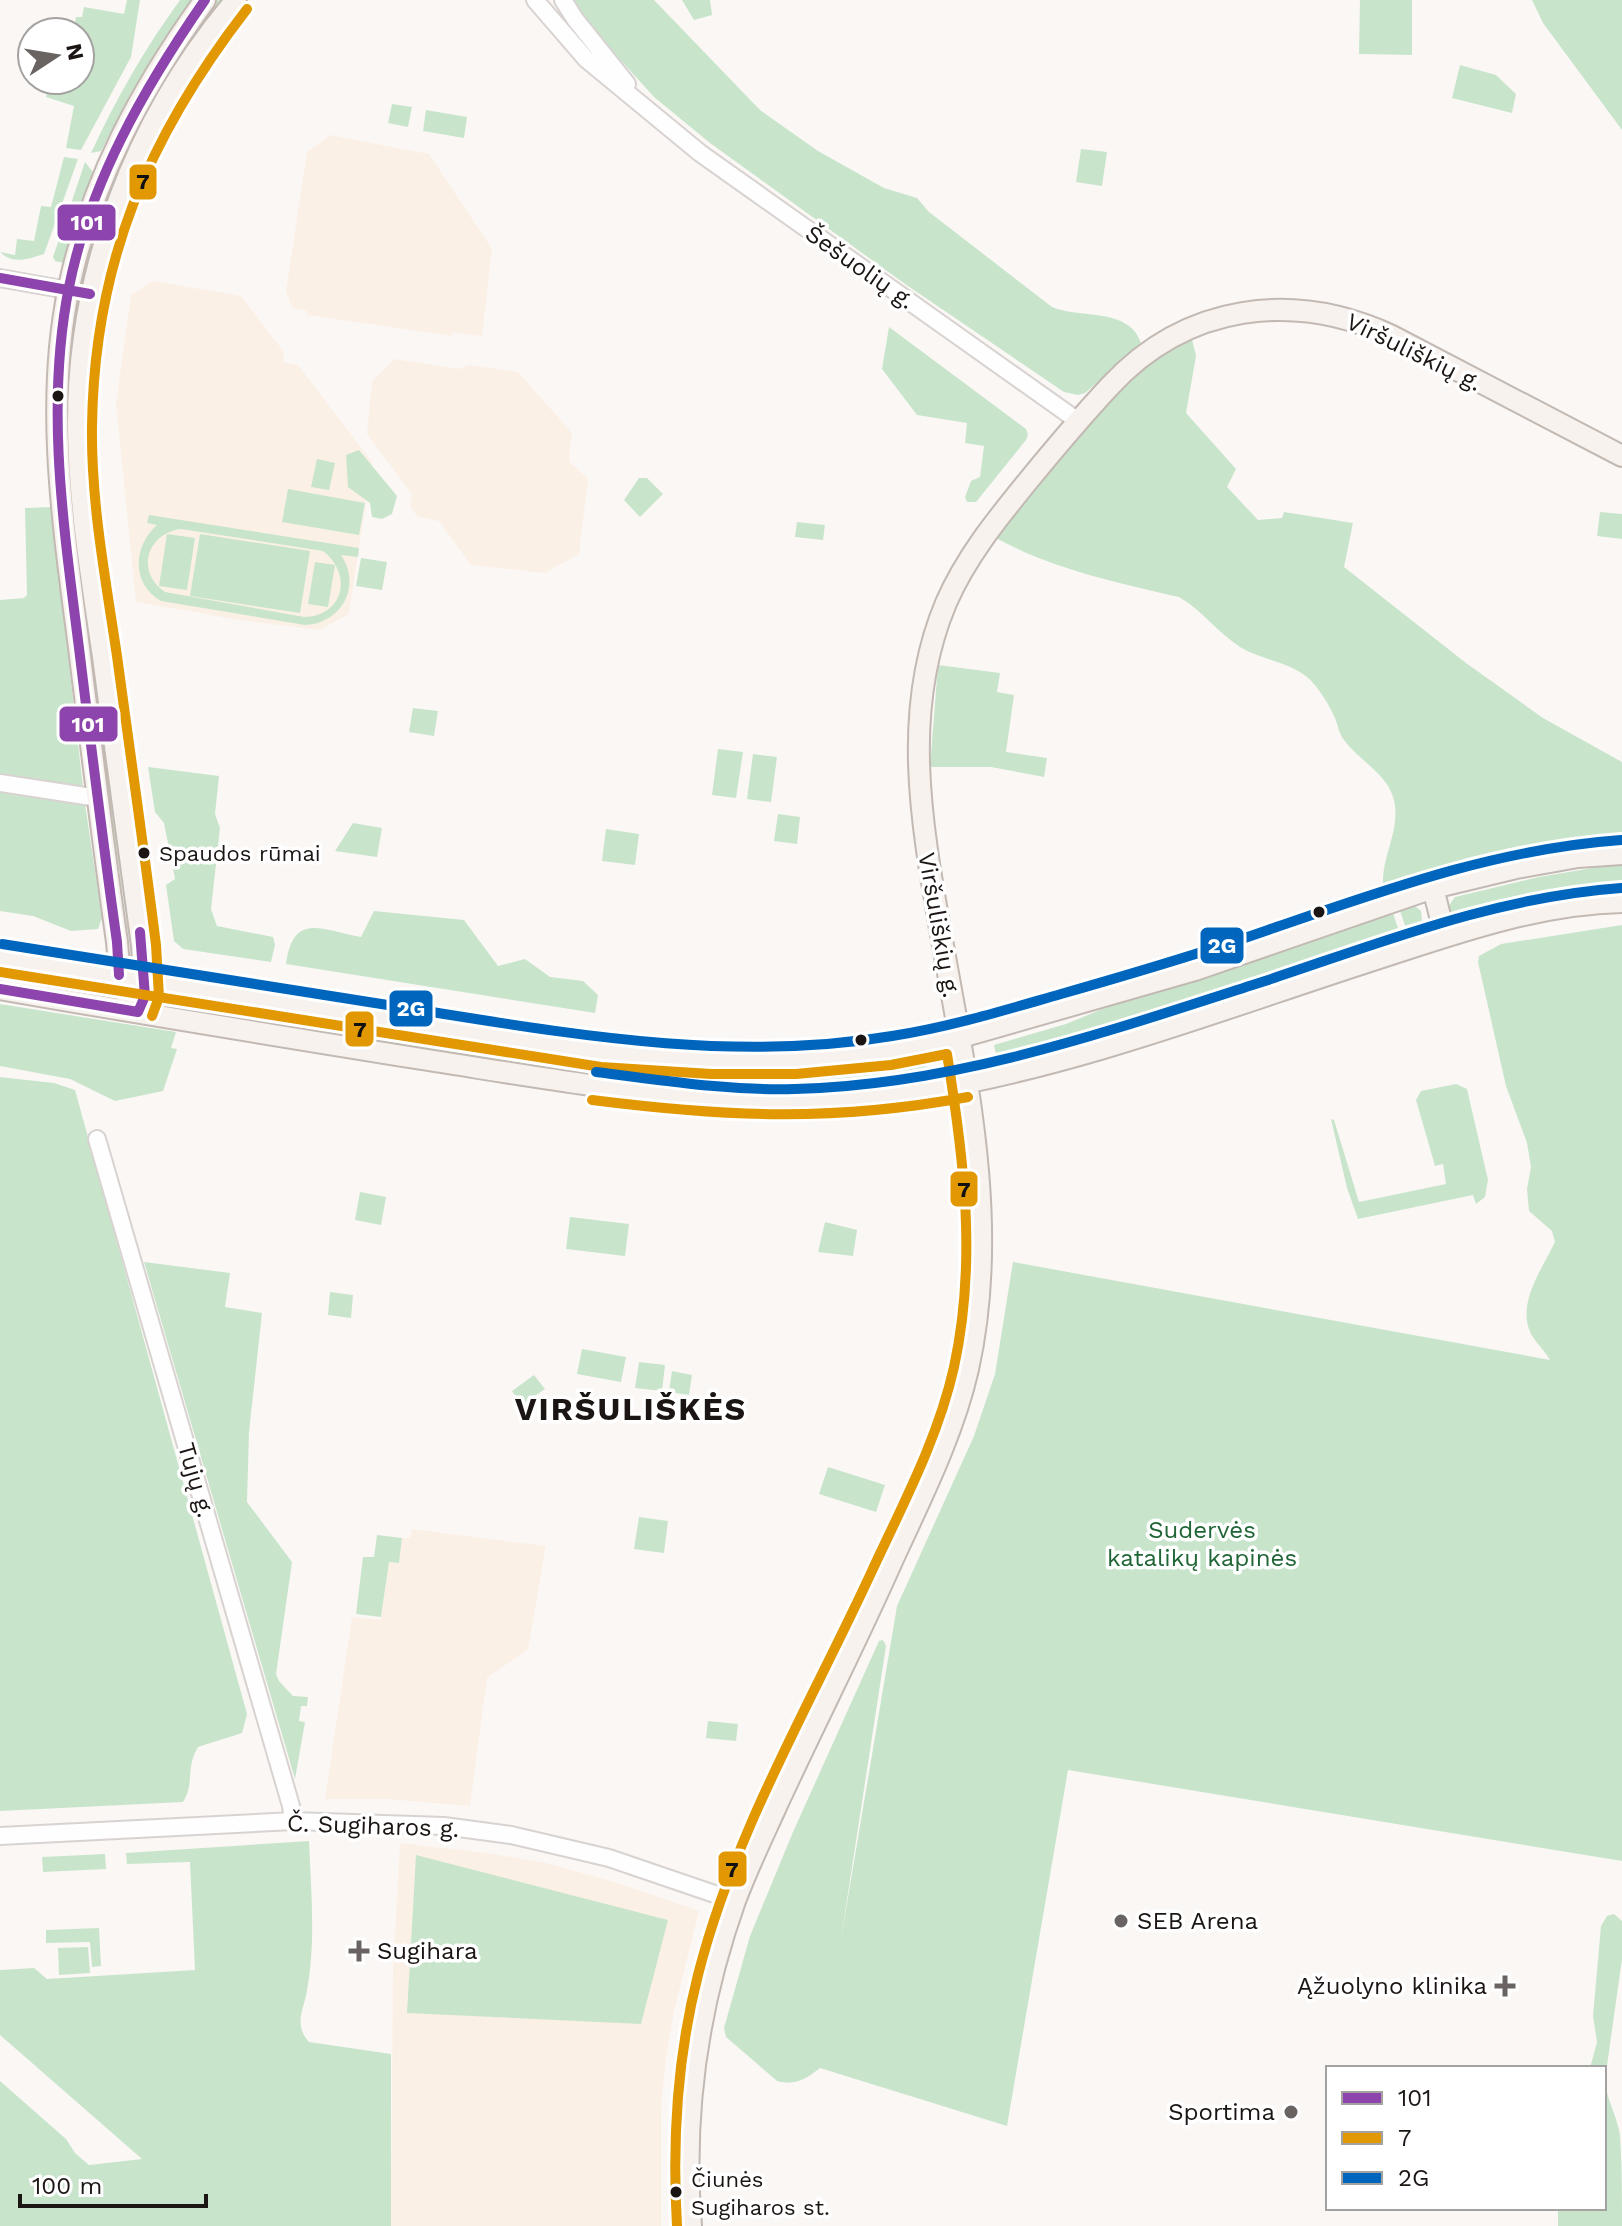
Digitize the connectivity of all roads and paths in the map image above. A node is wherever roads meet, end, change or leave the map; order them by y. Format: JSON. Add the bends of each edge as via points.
{"nodes":[{"id":1,"x":205,"y":0,"type":"edge"},
{"id":2,"x":236,"y":0,"type":"edge"},
{"id":3,"x":535,"y":0,"type":"edge"},
{"id":4,"x":563,"y":0,"type":"edge"},
{"id":5,"x":645,"y":108,"type":"junction"},
{"id":6,"x":0,"y":278,"type":"edge"},
{"id":7,"x":68,"y":290,"type":"junction"},
{"id":8,"x":90,"y":294,"type":"junction"},
{"id":9,"x":1078,"y":421,"type":"junction"},
{"id":10,"x":1622,"y":456,"type":"edge"},
{"id":11,"x":0,"y":783,"type":"edge"},
{"id":12,"x":98,"y":798,"type":"junction"},
{"id":13,"x":1622,"y":854,"type":"edge"},
{"id":14,"x":1433,"y":888,"type":"junction"},
{"id":15,"x":1622,"y":902,"type":"edge"},
{"id":16,"x":1445,"y":936,"type":"junction"},
{"id":17,"x":0,"y":958,"type":"edge"},
{"id":18,"x":119,"y":975,"type":"junction"},
{"id":19,"x":144,"y":980,"type":"junction"},
{"id":20,"x":0,"y":989,"type":"edge"},
{"id":21,"x":138,"y":1012,"type":"junction"},
{"id":22,"x":958,"y":1038,"type":"junction"},
{"id":23,"x":965,"y":1083,"type":"junction"},
{"id":24,"x":97,"y":1139,"type":"dead end"},
{"id":25,"x":293,"y":1821,"type":"junction"},
{"id":26,"x":0,"y":1836,"type":"edge"},
{"id":27,"x":735,"y":1901,"type":"junction"},
{"id":28,"x":691,"y":2226,"type":"edge"}],
"edges":[{"from":1,"to":7,"type":"main road","via":[[170,49],[107,165]]},
{"from":2,"to":8,"type":"main road","via":[[190,60],[141,148],[99,255]]},
{"from":3,"to":5,"type":"street","name":"Šešuolių g.","via":[[586,59]]},
{"from":4,"to":5,"type":"street","name":"Šešuolių g."},
{"from":5,"to":9,"type":"street","name":"Šešuolių g.","via":[[700,153]]},
{"from":6,"to":7,"type":"street"},
{"from":7,"to":8,"type":"street"},
{"from":7,"to":12,"type":"main road","via":[[58,406],[60,474]]},
{"from":8,"to":19,"type":"main road","via":[[79,378],[84,522]]},
{"from":9,"to":10,"type":"main road","name":"Viršuliškių g.","via":[[1118,377],[1180,332],[1228,315],[1307,310],[1374,327]]},
{"from":9,"to":22,"type":"main road","name":"Viršuliškių g.","via":[[973,552],[948,599],[928,657],[918,722],[919,793]]},
{"from":11,"to":12,"type":"street"},
{"from":12,"to":18,"type":"main road"},
{"from":13,"to":14,"type":"main road","via":[[1516,868]]},
{"from":14,"to":16,"type":"main road"},
{"from":14,"to":22,"type":"main road","via":[[1195,970]]},
{"from":15,"to":16,"type":"main road","via":[[1562,907]]},
{"from":16,"to":23,"type":"main road","via":[[1098,1049]]},
{"from":17,"to":18,"type":"main road"},
{"from":18,"to":19,"type":"main road"},
{"from":18,"to":21,"type":"main road"},
{"from":19,"to":21,"type":"main road"},
{"from":19,"to":22,"type":"main road","via":[[602,1053],[796,1060]]},
{"from":20,"to":21,"type":"main road"},
{"from":21,"to":23,"type":"main road","via":[[714,1100],[798,1103]]},
{"from":22,"to":23,"type":"main road","name":"Viršuliškių g."},
{"from":23,"to":27,"type":"main road","name":"Viršuliškių g.","via":[[983,1224],[967,1373],[951,1429]]},
{"from":24,"to":25,"type":"street","name":"Tujų g."},
{"from":25,"to":26,"type":"street","name":"Č. Sugiharos g."},
{"from":25,"to":27,"type":"street","name":"Č. Sugiharos g.","via":[[417,1823],[511,1835],[609,1858]]},
{"from":27,"to":28,"type":"main road","name":"Viršuliškių g.","via":[[696,2055],[687,2155]]}]}
